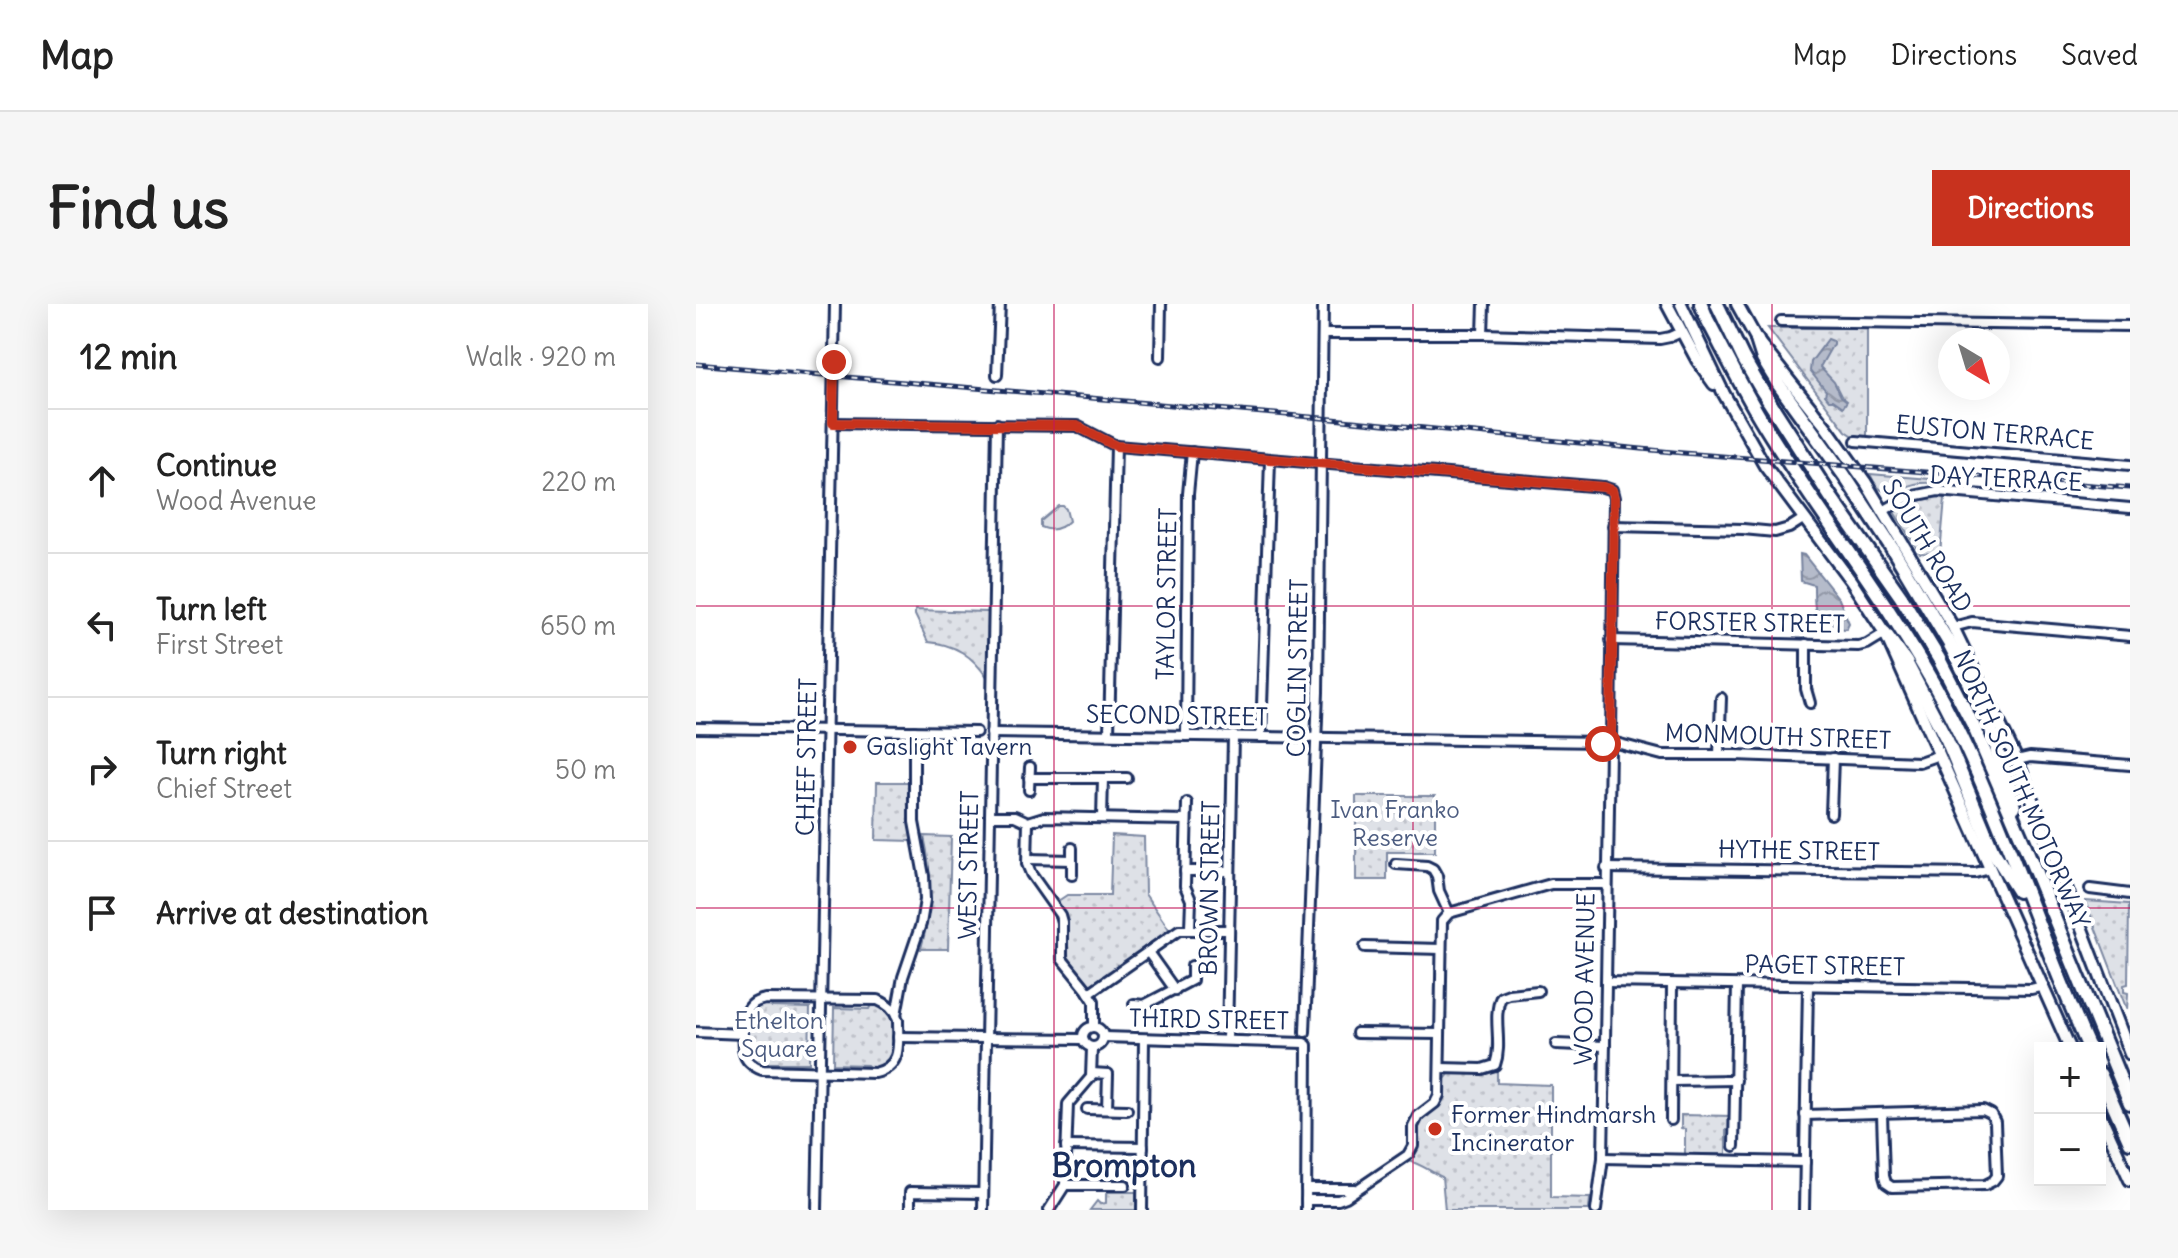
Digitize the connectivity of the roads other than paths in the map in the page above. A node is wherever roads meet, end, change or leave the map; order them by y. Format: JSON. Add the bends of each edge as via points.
{"nodes":[{"id":1,"x":835,"y":304,"type":"edge"},
{"id":2,"x":1000,"y":304,"type":"edge"},
{"id":3,"x":1161,"y":304,"type":"edge"},
{"id":4,"x":1323,"y":304,"type":"edge"},
{"id":5,"x":1484,"y":304,"type":"edge"},
{"id":6,"x":1667,"y":304,"type":"edge"},
{"id":7,"x":1681,"y":304,"type":"edge"},
{"id":8,"x":1701,"y":304,"type":"edge"},
{"id":9,"x":1717,"y":304,"type":"edge"},
{"id":10,"x":1737,"y":304,"type":"edge"},
{"id":11,"x":1781,"y":321,"type":"dead end"},
{"id":12,"x":2130,"y":326,"type":"edge"},
{"id":13,"x":1681,"y":332,"type":"junction"},
{"id":14,"x":1323,"y":334,"type":"junction"},
{"id":15,"x":1483,"y":334,"type":"junction"},
{"id":16,"x":1757,"y":340,"type":"junction"},
{"id":17,"x":1160,"y":357,"type":"dead end"},
{"id":18,"x":997,"y":375,"type":"dead end"},
{"id":19,"x":1724,"y":394,"type":"junction"},
{"id":20,"x":833,"y":423,"type":"junction"},
{"id":21,"x":997,"y":424,"type":"junction"},
{"id":22,"x":1856,"y":441,"type":"dead end"},
{"id":23,"x":1116,"y":446,"type":"junction"},
{"id":24,"x":1192,"y":452,"type":"junction"},
{"id":25,"x":1270,"y":460,"type":"junction"},
{"id":26,"x":1321,"y":464,"type":"junction"},
{"id":27,"x":2130,"y":465,"type":"edge"},
{"id":28,"x":2130,"y":508,"type":"edge"},
{"id":29,"x":1883,"y":511,"type":"junction"},
{"id":30,"x":1803,"y":519,"type":"junction"},
{"id":31,"x":1613,"y":526,"type":"junction"},
{"id":32,"x":1953,"y":627,"type":"junction"},
{"id":33,"x":1885,"y":633,"type":"junction"},
{"id":34,"x":2130,"y":636,"type":"edge"},
{"id":35,"x":1611,"y":640,"type":"junction"},
{"id":36,"x":1806,"y":644,"type":"junction"},
{"id":37,"x":1721,"y":698,"type":"dead end"},
{"id":38,"x":1810,"y":703,"type":"dead end"},
{"id":39,"x":696,"y":728,"type":"edge"},
{"id":40,"x":828,"y":730,"type":"junction"},
{"id":41,"x":914,"y":731,"type":"junction"},
{"id":42,"x":976,"y":732,"type":"dead end"},
{"id":43,"x":991,"y":733,"type":"junction"},
{"id":44,"x":1109,"y":734,"type":"junction"},
{"id":45,"x":1186,"y":736,"type":"junction"},
{"id":46,"x":1233,"y":736,"type":"junction"},
{"id":47,"x":1261,"y":737,"type":"junction"},
{"id":48,"x":1317,"y":738,"type":"junction"},
{"id":49,"x":1610,"y":742,"type":"junction"},
{"id":50,"x":1719,"y":755,"type":"junction"},
{"id":51,"x":1939,"y":755,"type":"junction"},
{"id":52,"x":1833,"y":758,"type":"junction"},
{"id":53,"x":2017,"y":760,"type":"junction"},
{"id":54,"x":2130,"y":765,"type":"edge"},
{"id":55,"x":1030,"y":767,"type":"dead end"},
{"id":56,"x":1029,"y":778,"type":"junction"},
{"id":57,"x":1103,"y":778,"type":"junction"},
{"id":58,"x":1127,"y":778,"type":"dead end"},
{"id":59,"x":1029,"y":790,"type":"dead end"},
{"id":60,"x":1187,"y":803,"type":"dead end"},
{"id":61,"x":1831,"y":814,"type":"dead end"},
{"id":62,"x":990,"y":816,"type":"junction"},
{"id":63,"x":1102,"y":818,"type":"junction"},
{"id":64,"x":1185,"y":820,"type":"junction"},
{"id":65,"x":1028,"y":822,"type":"junction"},
{"id":66,"x":2025,"y":846,"type":"junction"},
{"id":67,"x":1072,"y":848,"type":"dead end"},
{"id":68,"x":1028,"y":859,"type":"junction"},
{"id":69,"x":1072,"y":860,"type":"junction"},
{"id":70,"x":1396,"y":864,"type":"dead end"},
{"id":71,"x":1606,"y":868,"type":"junction"},
{"id":72,"x":1990,"y":869,"type":"junction"},
{"id":73,"x":1185,"y":871,"type":"junction"},
{"id":74,"x":1230,"y":871,"type":"junction"},
{"id":75,"x":1072,"y":875,"type":"dead end"},
{"id":76,"x":1606,"y":884,"type":"junction"},
{"id":77,"x":2090,"y":889,"type":"dead end"},
{"id":78,"x":2130,"y":894,"type":"edge"},
{"id":79,"x":1449,"y":913,"type":"junction"},
{"id":80,"x":2034,"y":918,"type":"junction"},
{"id":81,"x":1190,"y":928,"type":"junction"},
{"id":82,"x":1229,"y":930,"type":"junction"},
{"id":83,"x":1365,"y":947,"type":"dead end"},
{"id":84,"x":1441,"y":949,"type":"junction"},
{"id":85,"x":1148,"y":952,"type":"junction"},
{"id":86,"x":1192,"y":966,"type":"dead end"},
{"id":87,"x":1606,"y":982,"type":"junction"},
{"id":88,"x":1672,"y":984,"type":"junction"},
{"id":89,"x":1737,"y":985,"type":"junction"},
{"id":90,"x":1808,"y":986,"type":"junction"},
{"id":91,"x":2044,"y":986,"type":"junction"},
{"id":92,"x":1175,"y":990,"type":"junction"},
{"id":93,"x":1538,"y":991,"type":"dead end"},
{"id":94,"x":1089,"y":993,"type":"junction"},
{"id":95,"x":900,"y":997,"type":"junction"},
{"id":96,"x":821,"y":999,"type":"junction"},
{"id":97,"x":885,"y":1003,"type":"junction"},
{"id":98,"x":1134,"y":1004,"type":"dead end"},
{"id":99,"x":896,"y":1015,"type":"junction"},
{"id":100,"x":1094,"y":1027,"type":"junction"},
{"id":101,"x":2126,"y":1030,"type":"edge"},
{"id":102,"x":696,"y":1032,"type":"edge"},
{"id":103,"x":1305,"y":1032,"type":"dead end"},
{"id":104,"x":1357,"y":1033,"type":"dead end"},
{"id":105,"x":743,"y":1034,"type":"junction"},
{"id":106,"x":1439,"y":1034,"type":"junction"},
{"id":107,"x":898,"y":1037,"type":"junction"},
{"id":108,"x":985,"y":1037,"type":"junction"},
{"id":109,"x":1103,"y":1037,"type":"junction"},
{"id":110,"x":1082,"y":1039,"type":"junction"},
{"id":111,"x":1144,"y":1039,"type":"junction"},
{"id":112,"x":1227,"y":1040,"type":"junction"},
{"id":113,"x":2067,"y":1042,"type":"edge"},
{"id":114,"x":2086,"y":1042,"type":"edge"},
{"id":115,"x":1556,"y":1044,"type":"dead end"},
{"id":116,"x":1605,"y":1046,"type":"junction"},
{"id":117,"x":1092,"y":1048,"type":"junction"},
{"id":118,"x":2130,"y":1054,"type":"edge"},
{"id":119,"x":1440,"y":1068,"type":"junction"},
{"id":120,"x":820,"y":1072,"type":"junction"},
{"id":121,"x":1092,"y":1073,"type":"junction"},
{"id":122,"x":1736,"y":1080,"type":"junction"},
{"id":123,"x":1672,"y":1081,"type":"junction"},
{"id":124,"x":2106,"y":1088,"type":"edge"},
{"id":125,"x":2130,"y":1103,"type":"edge"},
{"id":126,"x":1087,"y":1109,"type":"dead end"},
{"id":127,"x":1107,"y":1109,"type":"junction"},
{"id":128,"x":1127,"y":1110,"type":"dead end"},
{"id":129,"x":1882,"y":1114,"type":"junction"},
{"id":130,"x":1805,"y":1115,"type":"junction"},
{"id":131,"x":1671,"y":1120,"type":"dead end"},
{"id":132,"x":2106,"y":1127,"type":"edge"},
{"id":133,"x":2130,"y":1142,"type":"edge"},
{"id":134,"x":1066,"y":1146,"type":"junction"},
{"id":135,"x":1734,"y":1146,"type":"dead end"},
{"id":136,"x":1143,"y":1147,"type":"junction"},
{"id":137,"x":1603,"y":1158,"type":"junction"},
{"id":138,"x":1805,"y":1162,"type":"junction"},
{"id":139,"x":2130,"y":1180,"type":"edge"},
{"id":140,"x":1065,"y":1185,"type":"junction"},
{"id":141,"x":1125,"y":1185,"type":"dead end"},
{"id":142,"x":1306,"y":1189,"type":"junction"},
{"id":143,"x":1359,"y":1189,"type":"junction"},
{"id":144,"x":983,"y":1193,"type":"junction"},
{"id":145,"x":1306,"y":1205,"type":"edge"},
{"id":146,"x":817,"y":1210,"type":"edge"},
{"id":147,"x":910,"y":1210,"type":"edge"},
{"id":148,"x":983,"y":1210,"type":"edge"},
{"id":149,"x":1049,"y":1210,"type":"edge"},
{"id":150,"x":1142,"y":1210,"type":"edge"},
{"id":151,"x":1596,"y":1210,"type":"edge"},
{"id":152,"x":1804,"y":1210,"type":"edge"}],
"edges":[{"from":1,"to":20,"type":"street","name":"CHIEF STREET"},
{"from":2,"to":18,"type":"street"},
{"from":3,"to":17,"type":"street"},
{"from":4,"to":14,"type":"street","name":"COGLIN STREET"},
{"from":5,"to":15,"type":"street"},
{"from":6,"to":13,"type":"main road"},
{"from":7,"to":19,"type":"main road"},
{"from":8,"to":80,"type":"highway","name":"NORTH SOUTH MOTORWAY","via":[[1765,426],[1942,700],[1987,796]]},
{"from":9,"to":66,"type":"highway","name":"NORTH SOUTH MOTORWAY","via":[[1761,389],[1939,659]]},
{"from":10,"to":16,"type":"main road","name":"SOUTH ROAD"},
{"from":11,"to":12,"type":"street"},
{"from":13,"to":15,"type":"street","via":[[1660,339]]},
{"from":13,"to":19,"type":"main road"},
{"from":14,"to":15,"type":"street"},
{"from":14,"to":26,"type":"street","name":"COGLIN STREET"},
{"from":16,"to":29,"type":"main road","name":"SOUTH ROAD"},
{"from":16,"to":66,"type":"highway","via":[[1779,385],[1892,548],[1967,676],[1988,719]]},
{"from":19,"to":30,"type":"main road"},
{"from":20,"to":21,"type":"street"},
{"from":20,"to":40,"type":"street","name":"CHIEF STREET"},
{"from":21,"to":23,"type":"street","via":[[1077,426]]},
{"from":21,"to":43,"type":"street","name":"WEST STREET"},
{"from":22,"to":27,"type":"street","name":"EUSTON TERRACE"},
{"from":23,"to":24,"type":"street"},
{"from":23,"to":44,"type":"street"},
{"from":24,"to":25,"type":"street"},
{"from":24,"to":45,"type":"street","name":"TAYLOR STREET"},
{"from":25,"to":26,"type":"street"},
{"from":25,"to":47,"type":"street"},
{"from":26,"to":31,"type":"street","name":"WOOD AVENUE","via":[[1603,487],[1612,490]]},
{"from":26,"to":48,"type":"street","name":"COGLIN STREET"},
{"from":28,"to":29,"type":"street","name":"DAY TERRACE","via":[[1938,491],[1908,497]]},
{"from":29,"to":32,"type":"main road","name":"SOUTH ROAD"},
{"from":30,"to":31,"type":"street","via":[[1775,532]]},
{"from":30,"to":33,"type":"main road"},
{"from":31,"to":35,"type":"street","name":"WOOD AVENUE"},
{"from":32,"to":34,"type":"street","via":[[1972,622]]},
{"from":32,"to":53,"type":"main road","name":"SOUTH ROAD"},
{"from":33,"to":36,"type":"street","name":"FORSTER STREET","via":[[1858,646]]},
{"from":33,"to":51,"type":"main road"},
{"from":33,"to":80,"type":"highway","via":[[1947,740],[1993,851]]},
{"from":35,"to":36,"type":"street","name":"FORSTER STREET"},
{"from":35,"to":49,"type":"street","name":"WOOD AVENUE"},
{"from":36,"to":38,"type":"street"},
{"from":37,"to":50,"type":"street"},
{"from":39,"to":40,"type":"street"},
{"from":40,"to":41,"type":"street"},
{"from":40,"to":96,"type":"street","name":"CHIEF STREET"},
{"from":41,"to":42,"type":"street"},
{"from":41,"to":95,"type":"street","via":[[914,822],[925,900]]},
{"from":43,"to":44,"type":"street","name":"SECOND STREET"},
{"from":43,"to":62,"type":"street","name":"WEST STREET"},
{"from":44,"to":45,"type":"street","name":"SECOND STREET"},
{"from":45,"to":46,"type":"street","name":"SECOND STREET"},
{"from":46,"to":47,"type":"street","name":"SECOND STREET"},
{"from":46,"to":74,"type":"street","name":"BROWN STREET"},
{"from":47,"to":48,"type":"street","name":"SECOND STREET"},
{"from":48,"to":49,"type":"street","name":"SECOND STREET"},
{"from":48,"to":103,"type":"street","name":"COGLIN STREET"},
{"from":49,"to":50,"type":"street","name":"MONMOUTH STREET","via":[[1662,755]]},
{"from":49,"to":71,"type":"street","name":"WOOD AVENUE"},
{"from":50,"to":52,"type":"street","name":"MONMOUTH STREET"},
{"from":51,"to":52,"type":"street","name":"MONMOUTH STREET","via":[[1919,762]]},
{"from":51,"to":72,"type":"main road"},
{"from":52,"to":61,"type":"street"},
{"from":53,"to":54,"type":"street"},
{"from":53,"to":101,"type":"main road","name":"SOUTH ROAD"},
{"from":55,"to":56,"type":"street"},
{"from":56,"to":57,"type":"street"},
{"from":56,"to":59,"type":"street"},
{"from":57,"to":58,"type":"street"},
{"from":57,"to":63,"type":"street"},
{"from":60,"to":64,"type":"street"},
{"from":62,"to":65,"type":"street"},
{"from":62,"to":108,"type":"street","name":"WEST STREET"},
{"from":63,"to":64,"type":"street"},
{"from":63,"to":65,"type":"street","via":[[1044,817]]},
{"from":64,"to":73,"type":"street"},
{"from":65,"to":68,"type":"street"},
{"from":66,"to":125,"type":"highway","name":"NORTH SOUTH MOTORWAY"},
{"from":67,"to":69,"type":"street"},
{"from":68,"to":69,"type":"street"},
{"from":68,"to":94,"type":"street","via":[[1031,874],[1060,915],[1062,959]]},
{"from":69,"to":75,"type":"street"},
{"from":70,"to":79,"type":"street","via":[[1433,869]]},
{"from":71,"to":72,"type":"street","name":"HYTHE STREET","via":[[1975,873]]},
{"from":71,"to":76,"type":"street","name":"WOOD AVENUE"},
{"from":72,"to":91,"type":"main road"},
{"from":73,"to":74,"type":"street"},
{"from":73,"to":81,"type":"street"},
{"from":74,"to":82,"type":"street","name":"BROWN STREET"},
{"from":76,"to":79,"type":"street","via":[[1551,884]]},
{"from":76,"to":87,"type":"street","name":"WOOD AVENUE"},
{"from":77,"to":78,"type":"street"},
{"from":79,"to":84,"type":"street","via":[[1442,921]]},
{"from":80,"to":114,"type":"highway","name":"NORTH SOUTH MOTORWAY"},
{"from":81,"to":82,"type":"street"},
{"from":81,"to":85,"type":"street"},
{"from":82,"to":112,"type":"street","name":"BROWN STREET"},
{"from":83,"to":84,"type":"street"},
{"from":84,"to":106,"type":"street"},
{"from":85,"to":92,"type":"street"},
{"from":85,"to":94,"type":"street"},
{"from":86,"to":92,"type":"street","via":[[1192,980]]},
{"from":87,"to":88,"type":"street","name":"PAGET STREET"},
{"from":87,"to":116,"type":"street","name":"WOOD AVENUE"},
{"from":88,"to":89,"type":"street","name":"PAGET STREET"},
{"from":88,"to":123,"type":"street"},
{"from":89,"to":90,"type":"street","name":"PAGET STREET"},
{"from":89,"to":122,"type":"street"},
{"from":90,"to":91,"type":"street","name":"PAGET STREET"},
{"from":90,"to":130,"type":"street"},
{"from":91,"to":113,"type":"main road"},
{"from":92,"to":98,"type":"street","via":[[1144,1005]]},
{"from":93,"to":119,"type":"street","via":[[1501,997],[1495,1065]]},
{"from":94,"to":100,"type":"street"},
{"from":95,"to":97,"type":"street"},
{"from":95,"to":99,"type":"street"},
{"from":96,"to":97,"type":"street"},
{"from":96,"to":105,"type":"street","via":[[765,999],[752,1004],[744,1016]]},
{"from":96,"to":120,"type":"street","name":"CHIEF STREET"},
{"from":97,"to":99,"type":"street"},
{"from":99,"to":107,"type":"street"},
{"from":100,"to":109,"type":"street"},
{"from":100,"to":110,"type":"street","via":[[1086,1029]]},
{"from":101,"to":118,"type":"main road","name":"SOUTH ROAD"},
{"from":102,"to":105,"type":"street"},
{"from":104,"to":106,"type":"street"},
{"from":105,"to":120,"type":"street","via":[[744,1055],[752,1066]]},
{"from":106,"to":119,"type":"street"},
{"from":107,"to":108,"type":"street"},
{"from":107,"to":120,"type":"street","via":[[898,1055],[884,1071]]},
{"from":108,"to":110,"type":"street"},
{"from":108,"to":144,"type":"street","name":"WEST STREET"},
{"from":109,"to":111,"type":"street","name":"THIRD STREET"},
{"from":109,"to":117,"type":"street"},
{"from":110,"to":117,"type":"street"},
{"from":111,"to":112,"type":"street","name":"THIRD STREET"},
{"from":111,"to":136,"type":"street"},
{"from":112,"to":142,"type":"street","name":"THIRD STREET","via":[[1307,1045]]},
{"from":115,"to":116,"type":"street"},
{"from":116,"to":137,"type":"street","name":"WOOD AVENUE"},
{"from":117,"to":121,"type":"street"},
{"from":119,"to":143,"type":"street","via":[[1439,1095],[1418,1116],[1408,1155]]},
{"from":120,"to":146,"type":"street","name":"CHIEF STREET"},
{"from":121,"to":127,"type":"street","via":[[1108,1074]]},
{"from":121,"to":134,"type":"street","via":[[1068,1104]]},
{"from":122,"to":123,"type":"street"},
{"from":122,"to":135,"type":"street"},
{"from":123,"to":131,"type":"street"},
{"from":124,"to":133,"type":"highway"},
{"from":126,"to":127,"type":"street"},
{"from":127,"to":128,"type":"street"},
{"from":129,"to":129,"type":"street","via":[[1991,1114],[1997,1176],[1985,1185],[1892,1187],[1884,1176]]},
{"from":129,"to":130,"type":"street"},
{"from":130,"to":138,"type":"street"},
{"from":132,"to":139,"type":"main road"},
{"from":134,"to":136,"type":"street"},
{"from":134,"to":140,"type":"street"},
{"from":136,"to":150,"type":"street"},
{"from":137,"to":138,"type":"street"},
{"from":137,"to":151,"type":"street","name":"WOOD AVENUE"},
{"from":138,"to":152,"type":"street"},
{"from":140,"to":141,"type":"street"},
{"from":140,"to":149,"type":"street"},
{"from":142,"to":143,"type":"street"},
{"from":142,"to":145,"type":"street"},
{"from":143,"to":145,"type":"street","via":[[1338,1200]]},
{"from":144,"to":147,"type":"street","via":[[910,1192]]},
{"from":144,"to":148,"type":"street","name":"WEST STREET"}]}
